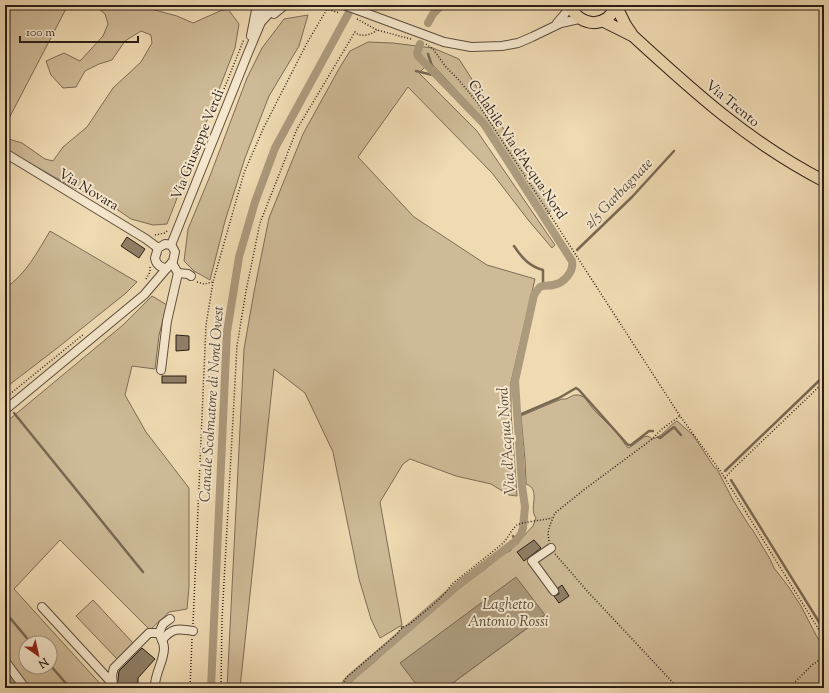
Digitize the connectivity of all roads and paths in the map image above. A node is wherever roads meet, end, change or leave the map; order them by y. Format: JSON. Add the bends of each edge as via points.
{"nodes":[{"id":1,"x":257,"y":5,"type":"edge"},
{"id":2,"x":267,"y":5,"type":"edge"},
{"id":3,"x":277,"y":5,"type":"edge"},
{"id":4,"x":287,"y":5,"type":"edge"},
{"id":5,"x":344,"y":5,"type":"edge"},
{"id":6,"x":570,"y":5,"type":"edge"},
{"id":7,"x":302,"y":6,"type":"edge"},
{"id":8,"x":616,"y":6,"type":"edge"},
{"id":9,"x":327,"y":9,"type":"junction"},
{"id":10,"x":332,"y":10,"type":"dead end"},
{"id":11,"x":357,"y":14,"type":"junction"},
{"id":12,"x":579,"y":19,"type":"junction"},
{"id":13,"x":603,"y":21,"type":"junction"},
{"id":14,"x":553,"y":26,"type":"junction"},
{"id":15,"x":254,"y":27,"type":"junction"},
{"id":16,"x":377,"y":30,"type":"junction"},
{"id":17,"x":633,"y":36,"type":"junction"},
{"id":18,"x":413,"y":39,"type":"dead end"},
{"id":19,"x":422,"y":42,"type":"dead end"},
{"id":20,"x":248,"y":53,"type":"junction"},
{"id":21,"x":5,"y":153,"type":"edge"},
{"id":22,"x":824,"y":181,"type":"edge"},
{"id":23,"x":171,"y":245,"type":"junction"},
{"id":24,"x":158,"y":248,"type":"junction"},
{"id":25,"x":166,"y":265,"type":"junction"},
{"id":26,"x":178,"y":273,"type":"junction"},
{"id":27,"x":189,"y":275,"type":"joint"},
{"id":28,"x":213,"y":282,"type":"junction"},
{"id":29,"x":161,"y":370,"type":"dead end"},
{"id":30,"x":824,"y":382,"type":"edge"},
{"id":31,"x":5,"y":410,"type":"edge"},
{"id":32,"x":680,"y":416,"type":"junction"},
{"id":33,"x":725,"y":478,"type":"junction"},
{"id":34,"x":552,"y":518,"type":"junction"},
{"id":35,"x":551,"y":548,"type":"junction"},
{"id":36,"x":554,"y":591,"type":"dead end"},
{"id":37,"x":42,"y":607,"type":"dead end"},
{"id":38,"x":170,"y":619,"type":"dead end"},
{"id":39,"x":193,"y":630,"type":"junction"},
{"id":40,"x":160,"y":636,"type":"junction"},
{"id":41,"x":824,"y":638,"type":"edge"},
{"id":42,"x":824,"y":657,"type":"edge"},
{"id":43,"x":5,"y":661,"type":"edge"},
{"id":44,"x":342,"y":684,"type":"junction"},
{"id":45,"x":113,"y":685,"type":"edge"},
{"id":46,"x":25,"y":688,"type":"edge"},
{"id":47,"x":155,"y":688,"type":"edge"},
{"id":48,"x":190,"y":688,"type":"edge"},
{"id":49,"x":221,"y":688,"type":"edge"},
{"id":50,"x":334,"y":688,"type":"edge"},
{"id":51,"x":342,"y":688,"type":"edge"},
{"id":52,"x":678,"y":688,"type":"edge"},
{"id":53,"x":789,"y":688,"type":"edge"}],
"edges":[{"from":1,"to":15,"type":"street","name":"Via Giuseppe Verdi"},
{"from":2,"to":15,"type":"street","name":"Via Giuseppe Verdi"},
{"from":3,"to":20,"type":"street","name":"Via Giuseppe Verdi","via":[[261,22]]},
{"from":4,"to":7,"type":"path"},
{"from":4,"to":20,"type":"street","name":"Via Giuseppe Verdi","via":[[262,27]]},
{"from":5,"to":11,"type":"street","name":"Via Trento"},
{"from":6,"to":12,"type":"main road","name":"Via Trento"},
{"from":6,"to":14,"type":"street","name":"Via Trento"},
{"from":7,"to":9,"type":"path"},
{"from":8,"to":13,"type":"main road","name":"Via Trento","via":[[611,15]]},
{"from":8,"to":17,"type":"main road","name":"Via Trento"},
{"from":9,"to":10,"type":"path"},
{"from":9,"to":28,"type":"path","via":[[264,127],[244,173]]},
{"from":11,"to":14,"type":"street","name":"Via Trento","via":[[444,42],[471,47],[518,43]]},
{"from":11,"to":16,"type":"path"},
{"from":12,"to":13,"type":"main road","name":"Via Trento","via":[[593,23]]},
{"from":12,"to":14,"type":"street","name":"Via Trento"},
{"from":13,"to":17,"type":"main road","name":"Via Trento"},
{"from":15,"to":20,"type":"street","name":"Via Giuseppe Verdi"},
{"from":16,"to":18,"type":"path"},
{"from":16,"to":49,"type":"path","via":[[372,34],[360,36],[355,32],[297,130],[260,223],[237,346],[222,619]]},
{"from":17,"to":22,"type":"main road","name":"Via Trento","via":[[734,124],[777,154]]},
{"from":19,"to":32,"type":"path","name":"Ciclabile Via d’Acqua Nord","via":[[433,50],[477,102]]},
{"from":20,"to":23,"type":"street","name":"Via Giuseppe Verdi"},
{"from":21,"to":24,"type":"street","name":"Via Novara"},
{"from":23,"to":24,"type":"street","via":[[165,244]]},
{"from":23,"to":25,"type":"street","via":[[174,252]]},
{"from":24,"to":25,"type":"street","via":[[155,258]]},
{"from":25,"to":26,"type":"street"},
{"from":25,"to":31,"type":"street","via":[[162,275],[144,295]]},
{"from":26,"to":27,"type":"street"},
{"from":26,"to":29,"type":"street"},
{"from":27,"to":28,"type":"path","via":[[189,279],[204,284]]},
{"from":28,"to":39,"type":"path","via":[[206,325]]},
{"from":30,"to":33,"type":"path"},
{"from":32,"to":33,"type":"path","name":"Ciclabile Via d’Acqua Nord"},
{"from":32,"to":34,"type":"path","via":[[585,489]]},
{"from":33,"to":41,"type":"path","name":"Ciclabile Via d’Acqua Nord"},
{"from":34,"to":35,"type":"path","via":[[548,533]]},
{"from":34,"to":44,"type":"path","via":[[521,522],[511,531],[508,539],[452,584],[409,624],[401,627],[397,634]]},
{"from":35,"to":36,"type":"street","via":[[532,561]]},
{"from":35,"to":52,"type":"path","via":[[589,593]]},
{"from":37,"to":45,"type":"street"},
{"from":38,"to":40,"type":"street","via":[[163,624]]},
{"from":39,"to":40,"type":"street","via":[[173,630]]},
{"from":39,"to":48,"type":"path"},
{"from":40,"to":45,"type":"street","via":[[149,632],[114,668]]},
{"from":40,"to":47,"type":"street","via":[[164,646]]},
{"from":42,"to":53,"type":"path"},
{"from":43,"to":46,"type":"street"},
{"from":44,"to":50,"type":"path"},
{"from":44,"to":51,"type":"path"}]}
